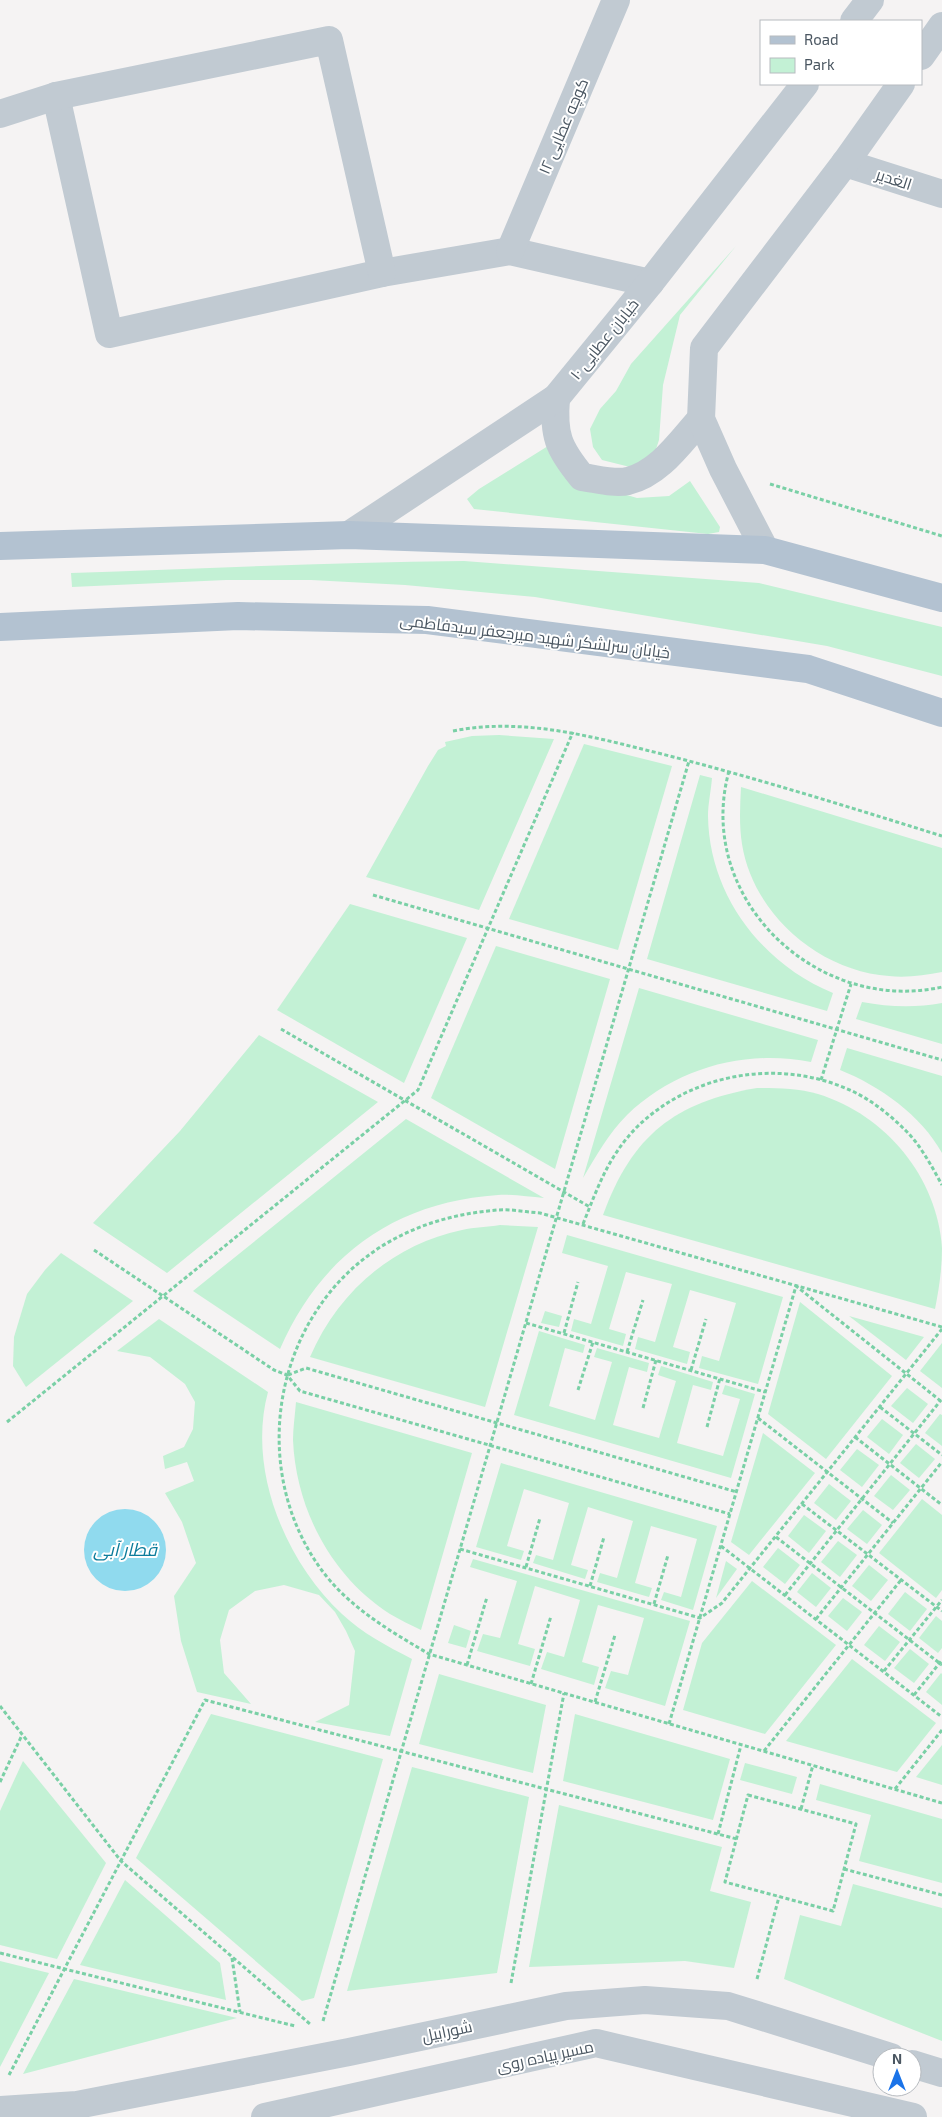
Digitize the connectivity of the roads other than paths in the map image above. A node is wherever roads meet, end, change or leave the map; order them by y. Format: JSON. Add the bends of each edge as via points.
{"nodes":[{"id":1,"x":616,"y":0,"type":"edge"},
{"id":2,"x":870,"y":0,"type":"edge"},
{"id":3,"x":855,"y":20,"type":"edge"},
{"id":4,"x":942,"y":26,"type":"edge"},
{"id":5,"x":922,"y":55,"type":"edge"},
{"id":6,"x":804,"y":85,"type":"edge"},
{"id":7,"x":900,"y":85,"type":"edge"},
{"id":8,"x":56,"y":96,"type":"junction"},
{"id":9,"x":0,"y":114,"type":"edge"},
{"id":10,"x":845,"y":163,"type":"junction"},
{"id":11,"x":942,"y":194,"type":"edge"},
{"id":12,"x":510,"y":251,"type":"junction"},
{"id":13,"x":382,"y":272,"type":"junction"},
{"id":14,"x":650,"y":283,"type":"junction"},
{"id":15,"x":556,"y":398,"type":"junction"},
{"id":16,"x":701,"y":420,"type":"junction"},
{"id":17,"x":349,"y":535,"type":"junction"},
{"id":18,"x":0,"y":546,"type":"edge"},
{"id":19,"x":765,"y":550,"type":"junction"},
{"id":20,"x":942,"y":598,"type":"edge"},
{"id":21,"x":0,"y":627,"type":"edge"},
{"id":22,"x":942,"y":713,"type":"edge"},
{"id":23,"x":872,"y":2051,"type":"edge"},
{"id":24,"x":922,"y":2067,"type":"edge"},
{"id":25,"x":942,"y":2073,"type":"edge"},
{"id":26,"x":2,"y":2097,"type":"edge"},
{"id":27,"x":264,"y":2117,"type":"edge"},
{"id":28,"x":913,"y":2117,"type":"edge"}],
"edges":[{"from":1,"to":12,"type":"street","name":"کوچه عطایی ۱۲"},
{"from":2,"to":3,"type":"street"},
{"from":4,"to":5,"type":"street"},
{"from":6,"to":14,"type":"street","name":"خیابان عطایی ۱۰"},
{"from":7,"to":10,"type":"street"},
{"from":8,"to":9,"type":"street"},
{"from":8,"to":13,"type":"street","via":[[329,40]]},
{"from":8,"to":13,"type":"street","via":[[110,334]]},
{"from":10,"to":11,"type":"street","name":"الغدیر"},
{"from":10,"to":16,"type":"street","via":[[704,348]]},
{"from":12,"to":13,"type":"street"},
{"from":12,"to":14,"type":"street"},
{"from":14,"to":15,"type":"street","name":"خیابان عطایی ۱۰"},
{"from":15,"to":16,"type":"street","via":[[554,424],[565,456],[582,476],[611,481],[628,480],[656,469]]},
{"from":15,"to":17,"type":"street","name":"خیابان عطایی ۱۰"},
{"from":16,"to":19,"type":"street"},
{"from":17,"to":18,"type":"main road"},
{"from":17,"to":19,"type":"main road"},
{"from":19,"to":20,"type":"main road"},
{"from":21,"to":22,"type":"main road","name":"خیابان سرلشکر شهید میرجعفر سیدفاطمی","via":[[238,616],[426,620],[808,669]]},
{"from":23,"to":26,"type":"street","name":"شورابیل","via":[[728,2006],[645,2000],[566,2006],[77,2105]]},
{"from":24,"to":25,"type":"street"},
{"from":27,"to":28,"type":"street","name":"مسیر پیاده روی","via":[[596,2043]]}]}
